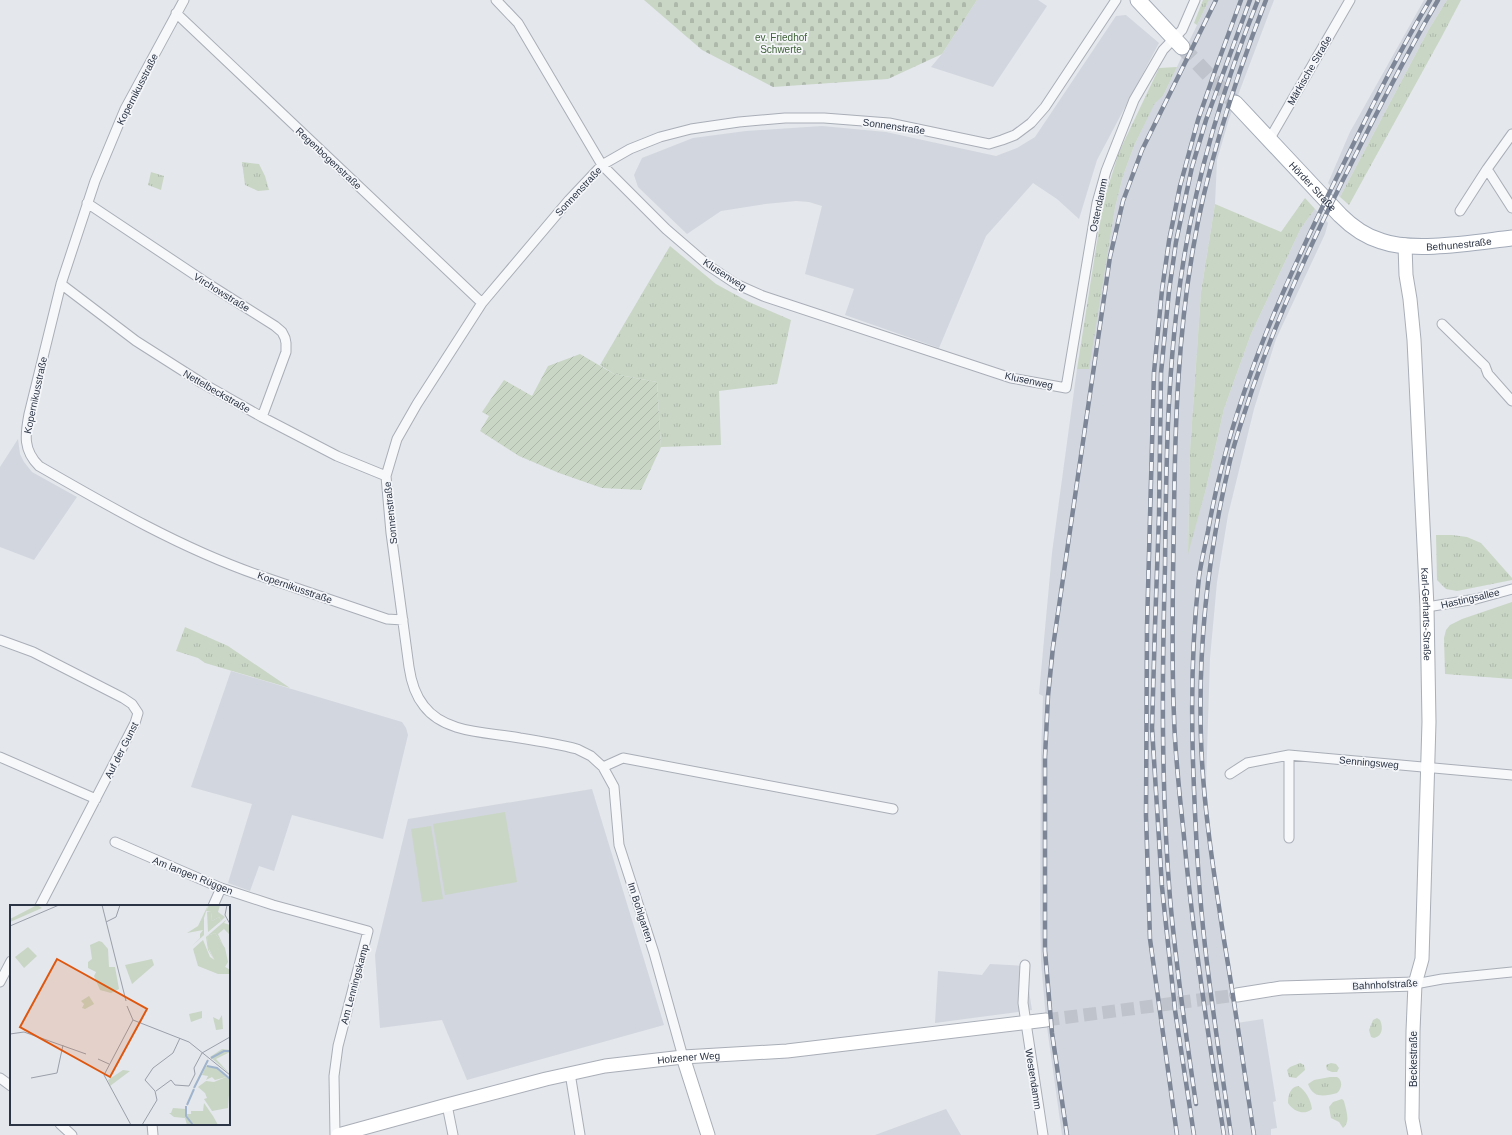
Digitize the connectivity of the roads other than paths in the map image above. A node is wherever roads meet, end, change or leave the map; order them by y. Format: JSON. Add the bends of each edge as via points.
{"nodes":[{"id":1,"x":184,"y":0,"type":"edge"},
{"id":2,"x":496,"y":0,"type":"edge"},
{"id":3,"x":1116,"y":0,"type":"edge"},
{"id":4,"x":1138,"y":0,"type":"edge"},
{"id":5,"x":1195,"y":0,"type":"edge"},
{"id":6,"x":1350,"y":0,"type":"edge"},
{"id":7,"x":176,"y":13,"type":"junction"},
{"id":8,"x":1178,"y":43,"type":"junction"},
{"id":9,"x":1234,"y":103,"type":"tunnel mouth"},
{"id":10,"x":1512,"y":134,"type":"edge"},
{"id":11,"x":1269,"y":140,"type":"junction"},
{"id":12,"x":602,"y":165,"type":"junction"},
{"id":13,"x":1487,"y":170,"type":"junction"},
{"id":14,"x":87,"y":203,"type":"junction"},
{"id":15,"x":1512,"y":208,"type":"edge"},
{"id":16,"x":1460,"y":210,"type":"dead end"},
{"id":17,"x":1512,"y":238,"type":"edge"},
{"id":18,"x":1406,"y":245,"type":"junction"},
{"id":19,"x":61,"y":284,"type":"junction"},
{"id":20,"x":482,"y":303,"type":"junction"},
{"id":21,"x":1442,"y":324,"type":"dead end"},
{"id":22,"x":1066,"y":388,"type":"joint"},
{"id":23,"x":1512,"y":400,"type":"edge"},
{"id":24,"x":262,"y":417,"type":"junction"},
{"id":25,"x":386,"y":476,"type":"junction"},
{"id":26,"x":1512,"y":588,"type":"edge"},
{"id":27,"x":1427,"y":607,"type":"junction"},
{"id":28,"x":403,"y":620,"type":"junction"},
{"id":29,"x":0,"y":640,"type":"edge"},
{"id":30,"x":424,"y":707,"type":"joint"},
{"id":31,"x":1288,"y":755,"type":"junction"},
{"id":32,"x":0,"y":756,"type":"edge"},
{"id":33,"x":603,"y":767,"type":"junction"},
{"id":34,"x":1427,"y":767,"type":"junction"},
{"id":35,"x":1230,"y":774,"type":"dead end"},
{"id":36,"x":1512,"y":775,"type":"edge"},
{"id":37,"x":96,"y":799,"type":"junction"},
{"id":38,"x":893,"y":809,"type":"dead end"},
{"id":39,"x":1289,"y":838,"type":"dead end"},
{"id":40,"x":115,"y":842,"type":"dead end"},
{"id":41,"x":221,"y":888,"type":"junction"},
{"id":42,"x":41,"y":905,"type":"edge"},
{"id":43,"x":213,"y":905,"type":"edge"},
{"id":44,"x":273,"y":905,"type":"joint"},
{"id":45,"x":10,"y":963,"type":"edge"},
{"id":46,"x":1025,"y":965,"type":"dead end"},
{"id":47,"x":1512,"y":972,"type":"edge"},
{"id":48,"x":0,"y":982,"type":"edge"},
{"id":49,"x":1415,"y":984,"type":"junction"},
{"id":50,"x":1237,"y":995,"type":"tunnel mouth"},
{"id":51,"x":1046,"y":1020,"type":"tunnel mouth"},
{"id":52,"x":1026,"y":1022,"type":"junction"},
{"id":53,"x":683,"y":1057,"type":"junction"},
{"id":54,"x":570,"y":1073,"type":"junction"},
{"id":55,"x":447,"y":1105,"type":"junction"},
{"id":56,"x":61,"y":1125,"type":"edge"},
{"id":57,"x":152,"y":1125,"type":"edge"},
{"id":58,"x":72,"y":1135,"type":"edge"},
{"id":59,"x":153,"y":1135,"type":"edge"},
{"id":60,"x":336,"y":1135,"type":"edge"},
{"id":61,"x":453,"y":1135,"type":"edge"},
{"id":62,"x":580,"y":1135,"type":"edge"},
{"id":63,"x":708,"y":1135,"type":"edge"},
{"id":64,"x":1043,"y":1135,"type":"edge"},
{"id":65,"x":1415,"y":1135,"type":"edge"}],
"edges":[{"from":1,"to":7,"type":"street","name":"Kopernikusstraße"},
{"from":2,"to":12,"type":"street","name":"Klusenweg","via":[[518,23]]},
{"from":3,"to":12,"type":"street","name":"Sonnenstraße","via":[[1045,107],[1023,130],[1002,140],[988,144],[889,123],[786,118],[691,129],[660,137],[630,149]]},
{"from":4,"to":8,"type":"main road"},
{"from":5,"to":8,"type":"street","name":"Ostendamm"},
{"from":6,"to":11,"type":"street","name":"Märkische Straße"},
{"from":7,"to":14,"type":"street","name":"Kopernikusstraße","via":[[125,109]]},
{"from":7,"to":20,"type":"street","name":"Regenbogenstraße"},
{"from":8,"to":22,"type":"street","name":"Ostendamm","via":[[1163,50],[1134,100],[1106,171],[1097,203]]},
{"from":9,"to":11,"type":"main road","name":"Hörder Straße"},
{"from":10,"to":13,"type":"street"},
{"from":11,"to":18,"type":"main road","name":"Hörder Straße","via":[[1350,226],[1382,242]]},
{"from":12,"to":20,"type":"street","name":"Sonnenstraße"},
{"from":12,"to":22,"type":"street","name":"Klusenweg","via":[[666,229],[709,266],[736,284],[763,296],[1011,378]]},
{"from":13,"to":15,"type":"street"},
{"from":13,"to":16,"type":"street"},
{"from":14,"to":19,"type":"street","name":"Kopernikusstraße"},
{"from":14,"to":24,"type":"street","name":"Virchowstraße","via":[[282,332],[286,352]]},
{"from":17,"to":18,"type":"main road","name":"Bethunestraße","via":[[1433,246]]},
{"from":18,"to":27,"type":"main road","name":"Karl-Gerharts-Straße","via":[[1406,275],[1414,340]]},
{"from":19,"to":24,"type":"street","name":"Nettelbeckstraße","via":[[136,342]]},
{"from":19,"to":28,"type":"street","name":"Kopernikusstraße","via":[[27,423],[26,443],[29,453],[39,466],[131,518],[239,568],[387,619]]},
{"from":20,"to":25,"type":"street","name":"Sonnenstraße","via":[[397,439]]},
{"from":21,"to":23,"type":"street","via":[[1484,366]]},
{"from":24,"to":25,"type":"street","name":"Nettelbeckstraße","via":[[337,456]]},
{"from":25,"to":28,"type":"street","name":"Sonnenstraße"},
{"from":26,"to":27,"type":"street","name":"Hastingsallee","via":[[1476,599]]},
{"from":27,"to":34,"type":"main road","name":"Karl-Gerharts-Straße"},
{"from":28,"to":30,"type":"street","name":"Sonnenstraße","via":[[412,683]]},
{"from":29,"to":37,"type":"street","name":"Auf der Gunst","via":[[33,652],[122,698],[137,710],[135,723]]},
{"from":30,"to":33,"type":"street","name":"Im Bohlgarten","via":[[434,716],[455,726],[577,749],[591,756]]},
{"from":31,"to":34,"type":"street","name":"Senningsweg"},
{"from":31,"to":35,"type":"street","name":"Senningsweg","via":[[1247,763]]},
{"from":31,"to":39,"type":"street"},
{"from":32,"to":37,"type":"street"},
{"from":33,"to":38,"type":"street","via":[[623,758]]},
{"from":33,"to":53,"type":"street","name":"Im Bohlgarten","via":[[614,787],[619,845],[654,953]]},
{"from":34,"to":36,"type":"street","name":"Senningsweg"},
{"from":34,"to":49,"type":"main road","name":"Karl-Gerharts-Straße","via":[[1422,959]]},
{"from":37,"to":42,"type":"street","name":"Auf der Gunst"},
{"from":40,"to":41,"type":"street","name":"Am langen Rüggen"},
{"from":41,"to":43,"type":"street"},
{"from":41,"to":44,"type":"street","name":"Am langen Rüggen"},
{"from":44,"to":60,"type":"street","name":"Am Lenningskamp","via":[[368,931],[338,1046],[334,1076]]},
{"from":45,"to":48,"type":"street"},
{"from":46,"to":52,"type":"street","via":[[1023,1003]]},
{"from":47,"to":49,"type":"street","name":"Bahnhofstraße"},
{"from":49,"to":50,"type":"main road","name":"Bahnhofstraße","via":[[1281,988]]},
{"from":49,"to":65,"type":"main road","name":"Beckestraße","via":[[1412,1119]]},
{"from":51,"to":52,"type":"main road","name":"Holzener Weg"},
{"from":52,"to":53,"type":"main road","name":"Holzener Weg","via":[[787,1051]]},
{"from":52,"to":64,"type":"street","name":"Westendamm"},
{"from":53,"to":54,"type":"main road","name":"Holzener Weg","via":[[605,1066]]},
{"from":53,"to":63,"type":"main road"},
{"from":54,"to":55,"type":"main road","name":"Holzener Weg"},
{"from":54,"to":62,"type":"street"},
{"from":55,"to":60,"type":"main road","name":"Holzener Weg"},
{"from":55,"to":61,"type":"street"},
{"from":56,"to":58,"type":"street"},
{"from":57,"to":59,"type":"street"}]}
